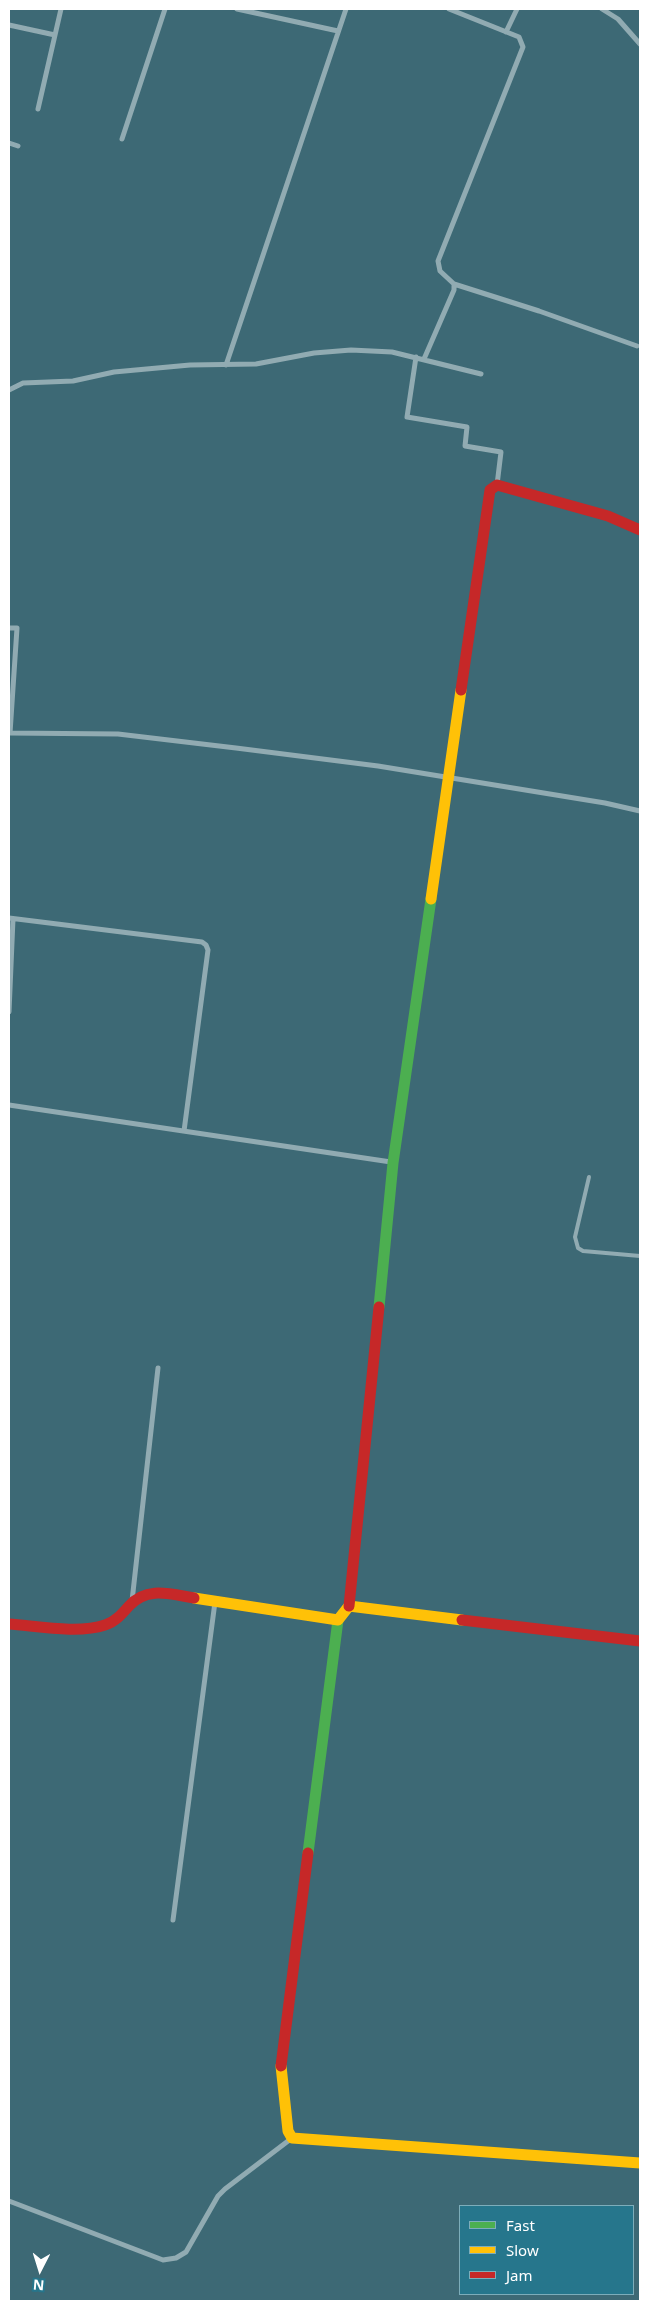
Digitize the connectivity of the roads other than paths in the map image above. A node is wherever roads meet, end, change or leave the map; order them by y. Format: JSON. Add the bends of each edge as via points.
{"nodes":[{"id":1,"x":62,"y":9,"type":"edge"},
{"id":2,"x":165,"y":9,"type":"edge"},
{"id":3,"x":236,"y":9,"type":"edge"},
{"id":4,"x":346,"y":9,"type":"edge"},
{"id":5,"x":450,"y":9,"type":"edge"},
{"id":6,"x":517,"y":9,"type":"edge"},
{"id":7,"x":602,"y":9,"type":"edge"},
{"id":8,"x":9,"y":25,"type":"edge"},
{"id":9,"x":338,"y":31,"type":"junction"},
{"id":10,"x":506,"y":32,"type":"junction"},
{"id":11,"x":55,"y":36,"type":"junction"},
{"id":12,"x":640,"y":44,"type":"edge"},
{"id":13,"x":38,"y":109,"type":"dead end"},
{"id":14,"x":122,"y":139,"type":"dead end"},
{"id":15,"x":9,"y":143,"type":"edge"},
{"id":16,"x":18,"y":146,"type":"dead end"},
{"id":17,"x":454,"y":284,"type":"junction"},
{"id":18,"x":637,"y":346,"type":"dead end"},
{"id":19,"x":416,"y":357,"type":"junction"},
{"id":20,"x":424,"y":359,"type":"junction"},
{"id":21,"x":226,"y":366,"type":"junction"},
{"id":22,"x":481,"y":374,"type":"dead end"},
{"id":23,"x":9,"y":390,"type":"edge"},
{"id":24,"x":497,"y":485,"type":"junction"},
{"id":25,"x":640,"y":530,"type":"edge"},
{"id":26,"x":9,"y":628,"type":"edge"},
{"id":27,"x":9,"y":733,"type":"edge"},
{"id":28,"x":448,"y":778,"type":"junction"},
{"id":29,"x":640,"y":811,"type":"edge"},
{"id":30,"x":11,"y":919,"type":"edge"},
{"id":31,"x":9,"y":1012,"type":"edge"},
{"id":32,"x":9,"y":1105,"type":"edge"},
{"id":33,"x":184,"y":1131,"type":"junction"},
{"id":34,"x":392,"y":1162,"type":"junction"},
{"id":35,"x":589,"y":1178,"type":"dead end"},
{"id":36,"x":640,"y":1256,"type":"edge"},
{"id":37,"x":158,"y":1368,"type":"dead end"},
{"id":38,"x":132,"y":1601,"type":"junction"},
{"id":39,"x":215,"y":1601,"type":"junction"},
{"id":40,"x":349,"y":1606,"type":"junction"},
{"id":41,"x":338,"y":1620,"type":"junction"},
{"id":42,"x":9,"y":1624,"type":"edge"},
{"id":43,"x":640,"y":1641,"type":"edge"},
{"id":44,"x":173,"y":1920,"type":"dead end"},
{"id":45,"x":292,"y":2138,"type":"junction"},
{"id":46,"x":640,"y":2163,"type":"edge"},
{"id":47,"x":9,"y":2202,"type":"edge"}],
"edges":[{"from":1,"to":11,"type":"street"},
{"from":2,"to":14,"type":"street"},
{"from":3,"to":9,"type":"street"},
{"from":4,"to":9,"type":"street"},
{"from":5,"to":10,"type":"street"},
{"from":6,"to":10,"type":"street"},
{"from":7,"to":12,"type":"street","via":[[618,19]]},
{"from":8,"to":11,"type":"street"},
{"from":9,"to":21,"type":"street"},
{"from":10,"to":17,"type":"street","via":[[519,37],[523,47],[438,261],[440,271]]},
{"from":11,"to":13,"type":"street"},
{"from":15,"to":16,"type":"street"},
{"from":17,"to":18,"type":"street"},
{"from":17,"to":20,"type":"street"},
{"from":19,"to":20,"type":"street"},
{"from":19,"to":21,"type":"street","via":[[351,350]]},
{"from":19,"to":24,"type":"street","via":[[407,417],[467,427],[465,446],[501,452]]},
{"from":20,"to":22,"type":"street"},
{"from":21,"to":23,"type":"street","via":[[190,365],[114,372],[73,381],[23,383]]},
{"from":24,"to":25,"type":"street","via":[[608,516]]},
{"from":24,"to":28,"type":"street","via":[[490,490]]},
{"from":26,"to":27,"type":"street","via":[[17,628]]},
{"from":27,"to":28,"type":"street","via":[[118,734]]},
{"from":28,"to":29,"type":"street"},
{"from":28,"to":34,"type":"street"},
{"from":30,"to":31,"type":"street"},
{"from":30,"to":33,"type":"street","via":[[206,945],[208,950]]},
{"from":32,"to":33,"type":"street"},
{"from":33,"to":34,"type":"street"},
{"from":34,"to":40,"type":"street"},
{"from":35,"to":36,"type":"lane","via":[[576,1244],[583,1251]]},
{"from":37,"to":38,"type":"street"},
{"from":38,"to":39,"type":"street","via":[[156,1592]]},
{"from":38,"to":42,"type":"street","via":[[114,1621],[95,1628]]},
{"from":39,"to":41,"type":"street"},
{"from":39,"to":44,"type":"street"},
{"from":40,"to":41,"type":"street"},
{"from":40,"to":43,"type":"street"},
{"from":41,"to":45,"type":"street","via":[[281,2066],[288,2131]]},
{"from":45,"to":46,"type":"street"},
{"from":45,"to":47,"type":"street","via":[[224,2189],[186,2252],[176,2258],[163,2260]]}]}
